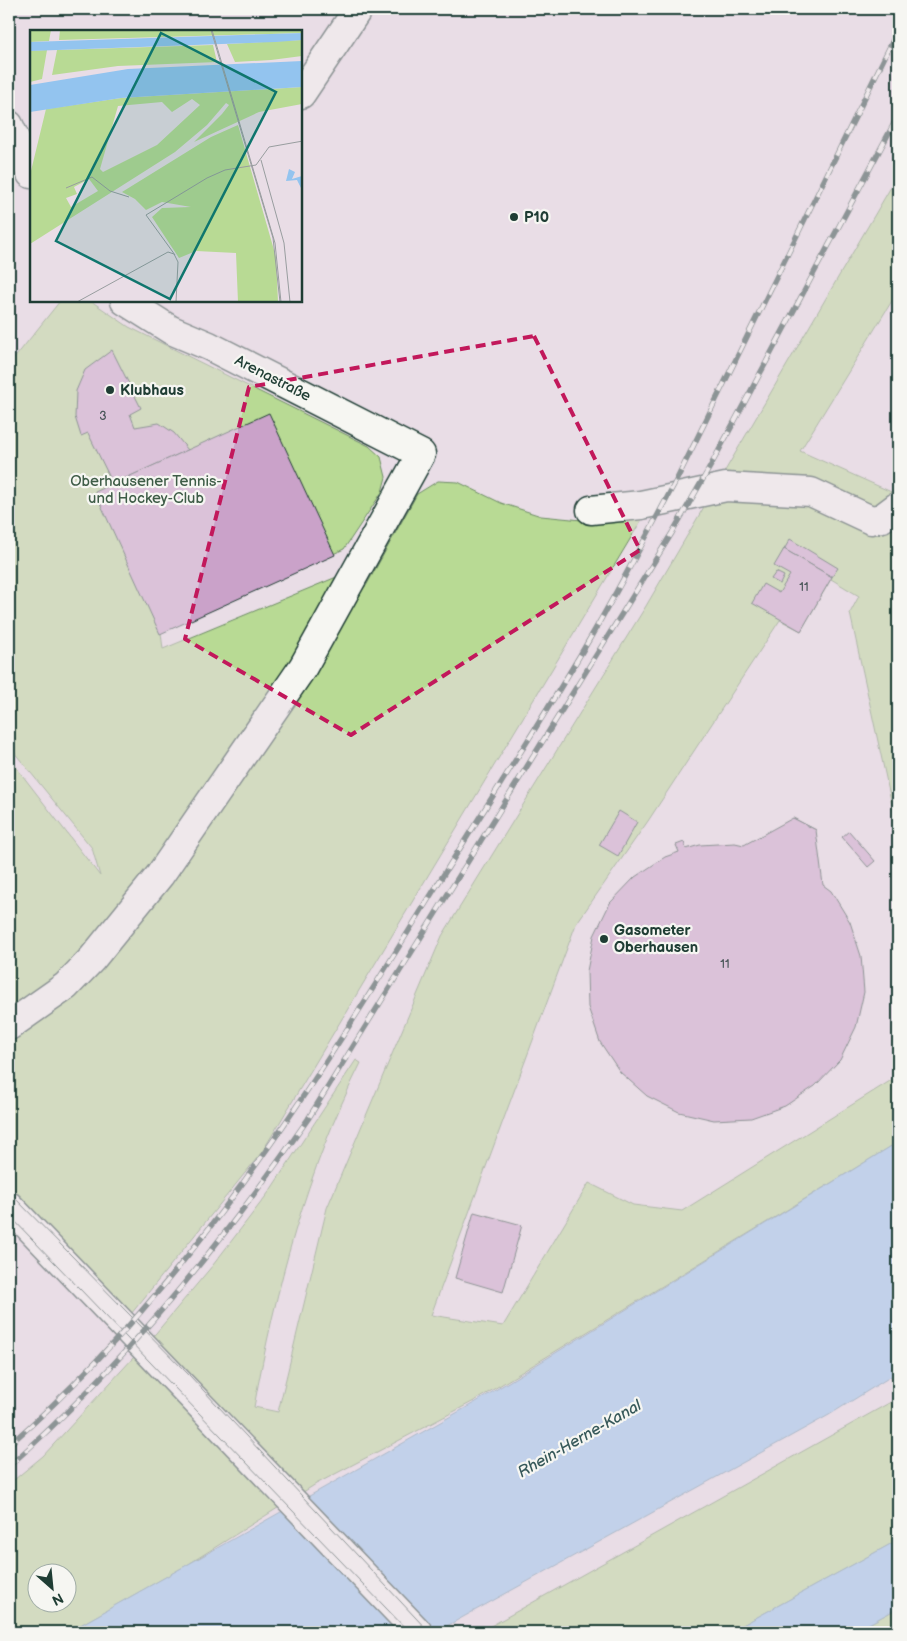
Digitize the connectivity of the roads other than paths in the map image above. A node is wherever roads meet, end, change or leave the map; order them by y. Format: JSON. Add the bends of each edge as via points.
{"nodes":[{"id":1,"x":358,"y":9,"type":"edge"},
{"id":2,"x":302,"y":93,"type":"edge"},
{"id":3,"x":9,"y":125,"type":"edge"},
{"id":4,"x":30,"y":172,"type":"edge"},
{"id":5,"x":127,"y":302,"type":"edge"},
{"id":6,"x":898,"y":506,"type":"edge"},
{"id":7,"x":591,"y":510,"type":"dead end"},
{"id":8,"x":9,"y":1026,"type":"edge"},
{"id":9,"x":9,"y":1206,"type":"edge"},
{"id":10,"x":418,"y":1632,"type":"edge"}],
"edges":[{"from":1,"to":2,"type":"street"},
{"from":3,"to":4,"type":"street"},
{"from":5,"to":8,"type":"street","name":"Arenastraße","via":[[318,411],[421,454],[303,667],[160,875],[66,986]]},
{"from":6,"to":7,"type":"street","via":[[882,518],[871,520],[811,492],[726,487],[640,505]]},
{"from":9,"to":10,"type":"street"}]}
